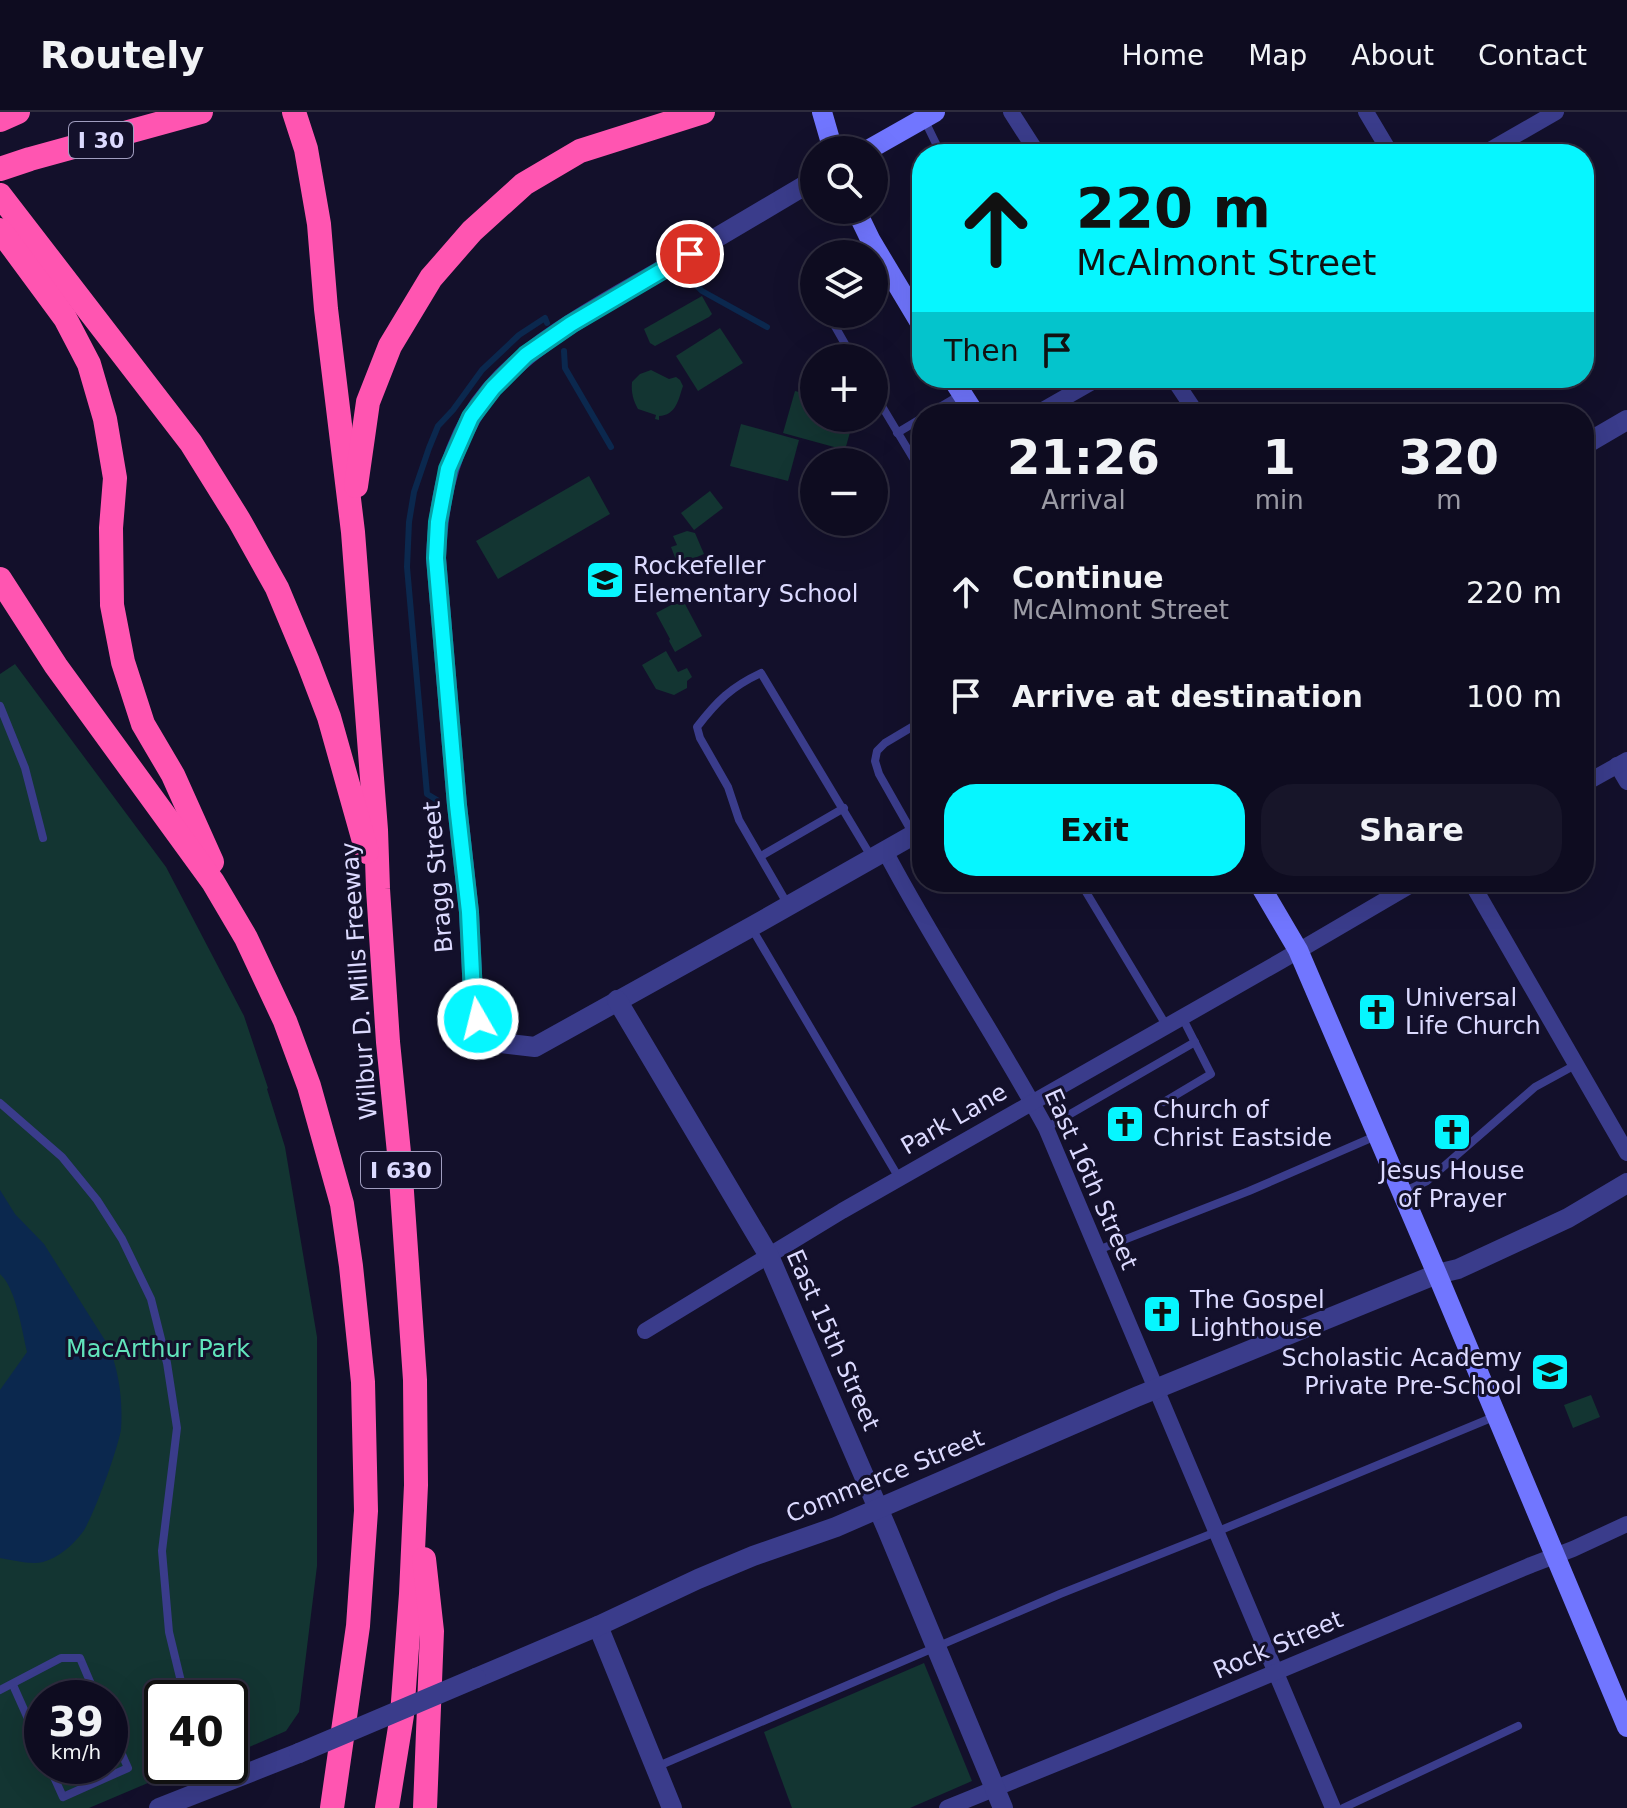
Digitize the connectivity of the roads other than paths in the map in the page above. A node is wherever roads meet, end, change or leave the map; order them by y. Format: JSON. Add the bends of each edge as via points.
{"nodes":[{"id":1,"x":18,"y":112,"type":"edge"},
{"id":2,"x":201,"y":112,"type":"edge"},
{"id":3,"x":294,"y":112,"type":"edge"},
{"id":4,"x":703,"y":112,"type":"edge"},
{"id":5,"x":822,"y":112,"type":"edge"},
{"id":6,"x":1011,"y":112,"type":"edge"},
{"id":7,"x":1366,"y":112,"type":"edge"},
{"id":8,"x":1556,"y":112,"type":"edge"},
{"id":9,"x":930,"y":115,"type":"edge"},
{"id":10,"x":0,"y":120,"type":"edge"},
{"id":11,"x":829,"y":136,"type":"edge"},
{"id":12,"x":888,"y":139,"type":"edge"},
{"id":13,"x":938,"y":144,"type":"edge"},
{"id":14,"x":1032,"y":144,"type":"edge"},
{"id":15,"x":1385,"y":144,"type":"edge"},
{"id":16,"x":1500,"y":144,"type":"edge"},
{"id":17,"x":0,"y":169,"type":"edge"},
{"id":18,"x":800,"y":188,"type":"edge"},
{"id":19,"x":0,"y":195,"type":"edge"},
{"id":20,"x":15,"y":238,"type":"edge"},
{"id":21,"x":888,"y":279,"type":"edge"},
{"id":22,"x":912,"y":312,"type":"edge"},
{"id":23,"x":955,"y":388,"type":"edge"},
{"id":24,"x":1068,"y":388,"type":"edge"},
{"id":25,"x":938,"y":404,"type":"edge"},
{"id":26,"x":1048,"y":404,"type":"edge"},
{"id":27,"x":888,"y":417,"type":"edge"},
{"id":28,"x":1627,"y":420,"type":"edge"},
{"id":29,"x":912,"y":424,"type":"edge"},
{"id":30,"x":897,"y":433,"type":"junction"},
{"id":31,"x":1594,"y":439,"type":"edge"},
{"id":32,"x":912,"y":457,"type":"edge"},
{"id":33,"x":353,"y":532,"type":"junction"},
{"id":34,"x":0,"y":579,"type":"edge"},
{"id":35,"x":0,"y":600,"type":"edge"},
{"id":36,"x":56,"y":666,"type":"junction"},
{"id":37,"x":0,"y":706,"type":"edge"},
{"id":38,"x":912,"y":727,"type":"edge"},
{"id":39,"x":1622,"y":762,"type":"edge"},
{"id":40,"x":1594,"y":778,"type":"edge"},
{"id":41,"x":1627,"y":782,"type":"edge"},
{"id":42,"x":844,"y":808,"type":"junction"},
{"id":43,"x":912,"y":823,"type":"edge"},
{"id":44,"x":912,"y":836,"type":"edge"},
{"id":45,"x":43,"y":838,"type":"dead end"},
{"id":46,"x":879,"y":855,"type":"junction"},
{"id":47,"x":761,"y":856,"type":"junction"},
{"id":48,"x":378,"y":889,"type":"junction"},
{"id":49,"x":1086,"y":892,"type":"edge"},
{"id":50,"x":1264,"y":892,"type":"edge"},
{"id":51,"x":1399,"y":892,"type":"edge"},
{"id":52,"x":1477,"y":892,"type":"edge"},
{"id":53,"x":789,"y":905,"type":"junction"},
{"id":54,"x":751,"y":927,"type":"junction"},
{"id":55,"x":246,"y":938,"type":"junction"},
{"id":56,"x":1298,"y":950,"type":"junction"},
{"id":57,"x":617,"y":1000,"type":"junction"},
{"id":58,"x":1182,"y":1017,"type":"junction"},
{"id":59,"x":1166,"y":1025,"type":"junction"},
{"id":60,"x":1195,"y":1042,"type":"junction"},
{"id":61,"x":1577,"y":1064,"type":"junction"},
{"id":62,"x":1032,"y":1101,"type":"junction"},
{"id":63,"x":1164,"y":1102,"type":"dead end"},
{"id":64,"x":0,"y":1103,"type":"edge"},
{"id":65,"x":1046,"y":1128,"type":"junction"},
{"id":66,"x":1378,"y":1135,"type":"junction"},
{"id":67,"x":1627,"y":1153,"type":"edge"},
{"id":68,"x":899,"y":1178,"type":"junction"},
{"id":69,"x":1627,"y":1183,"type":"edge"},
{"id":70,"x":1402,"y":1192,"type":"junction"},
{"id":71,"x":1098,"y":1250,"type":"junction"},
{"id":72,"x":769,"y":1256,"type":"junction"},
{"id":73,"x":1437,"y":1274,"type":"junction"},
{"id":74,"x":645,"y":1331,"type":"dead end"},
{"id":75,"x":1156,"y":1389,"type":"junction"},
{"id":76,"x":1496,"y":1416,"type":"junction"},
{"id":77,"x":416,"y":1485,"type":"junction"},
{"id":78,"x":878,"y":1509,"type":"junction"},
{"id":79,"x":1627,"y":1524,"type":"edge"},
{"id":80,"x":1216,"y":1532,"type":"junction"},
{"id":81,"x":1556,"y":1556,"type":"junction"},
{"id":82,"x":598,"y":1626,"type":"junction"},
{"id":83,"x":936,"y":1647,"type":"junction"},
{"id":84,"x":1275,"y":1671,"type":"junction"},
{"id":85,"x":89,"y":1680,"type":"edge"},
{"id":86,"x":181,"y":1680,"type":"edge"},
{"id":87,"x":13,"y":1685,"type":"junction"},
{"id":88,"x":0,"y":1690,"type":"edge"},
{"id":89,"x":24,"y":1710,"type":"edge"},
{"id":90,"x":1518,"y":1726,"type":"dead end"},
{"id":91,"x":1627,"y":1727,"type":"edge"},
{"id":92,"x":340,"y":1756,"type":"junction"},
{"id":93,"x":248,"y":1766,"type":"edge"},
{"id":94,"x":655,"y":1767,"type":"junction"},
{"id":95,"x":57,"y":1784,"type":"edge"},
{"id":96,"x":92,"y":1784,"type":"edge"},
{"id":97,"x":199,"y":1784,"type":"edge"},
{"id":98,"x":995,"y":1788,"type":"junction"},
{"id":99,"x":159,"y":1808,"type":"edge"},
{"id":100,"x":321,"y":1808,"type":"edge"},
{"id":101,"x":332,"y":1808,"type":"edge"},
{"id":102,"x":387,"y":1808,"type":"edge"},
{"id":103,"x":425,"y":1808,"type":"edge"},
{"id":104,"x":672,"y":1808,"type":"edge"},
{"id":105,"x":947,"y":1808,"type":"edge"},
{"id":106,"x":1003,"y":1808,"type":"edge"},
{"id":107,"x":1333,"y":1808,"type":"edge"},
{"id":108,"x":1343,"y":1808,"type":"edge"}],
"edges":[{"from":1,"to":10,"type":"highway"},
{"from":2,"to":17,"type":"highway","number":"I 30"},
{"from":3,"to":33,"type":"highway","via":[[319,224]]},
{"from":4,"to":33,"type":"highway","via":[[580,151],[524,184],[431,278],[390,346],[368,402]]},
{"from":5,"to":11,"type":"main road"},
{"from":6,"to":14,"type":"street"},
{"from":7,"to":15,"type":"street"},
{"from":8,"to":16,"type":"street"},
{"from":9,"to":12,"type":"main road"},
{"from":9,"to":13,"type":"lane"},
{"from":18,"to":57,"type":"street","name":"Bragg Street","via":[[526,355],[471,417],[448,469],[436,558],[478,1019],[501,1043],[535,1047]]},
{"from":19,"to":20,"type":"highway"},
{"from":20,"to":48,"type":"highway","via":[[191,443],[277,588],[329,717]]},
{"from":20,"to":55,"type":"highway","via":[[89,364],[115,478],[112,605],[123,662],[143,724],[173,775]]},
{"from":21,"to":22,"type":"main road"},
{"from":23,"to":25,"type":"lane"},
{"from":24,"to":26,"type":"street"},
{"from":27,"to":30,"type":"lane"},
{"from":28,"to":31,"type":"street"},
{"from":29,"to":30,"type":"lane"},
{"from":30,"to":32,"type":"lane"},
{"from":33,"to":48,"type":"highway","name":"Wilbur D. Mills Freeway","number":"I 630"},
{"from":34,"to":36,"type":"highway"},
{"from":35,"to":36,"type":"highway"},
{"from":36,"to":55,"type":"highway","name":"Wilbur D. Mills Freeway","number":"I 630","via":[[213,882]]},
{"from":37,"to":45,"type":"lane","via":[[25,768]]},
{"from":38,"to":43,"type":"lane","via":[[885,743],[875,761]]},
{"from":39,"to":40,"type":"street"},
{"from":39,"to":41,"type":"street"},
{"from":42,"to":46,"type":"lane"},
{"from":42,"to":47,"type":"lane"},
{"from":42,"to":47,"type":"lane","via":[[761,673],[743,682],[716,702],[697,727]]},
{"from":44,"to":46,"type":"street","name":"Bragg Street"},
{"from":46,"to":53,"type":"street","name":"Bragg Street"},
{"from":46,"to":62,"type":"street","name":"East 16th Street","via":[[918,910]]},
{"from":47,"to":53,"type":"lane"},
{"from":48,"to":77,"type":"highway","name":"Wilbur D. Mills Freeway","number":"I 630","via":[[415,1380]]},
{"from":49,"to":59,"type":"lane"},
{"from":50,"to":56,"type":"main road"},
{"from":51,"to":56,"type":"street","name":"Park Lane"},
{"from":52,"to":61,"type":"street"},
{"from":53,"to":54,"type":"street","name":"Bragg Street"},
{"from":54,"to":57,"type":"street","name":"Bragg Street"},
{"from":54,"to":68,"type":"lane"},
{"from":55,"to":92,"type":"highway","name":"Wilbur D. Mills Freeway","number":"I 630","via":[[309,1086],[342,1204],[356,1306],[365,1417],[366,1536]]},
{"from":56,"to":58,"type":"street","name":"Park Lane"},
{"from":56,"to":66,"type":"main road"},
{"from":57,"to":72,"type":"street","name":"East 15th Street"},
{"from":58,"to":59,"type":"street","name":"Park Lane"},
{"from":58,"to":60,"type":"lane"},
{"from":59,"to":62,"type":"street","name":"Park Lane"},
{"from":60,"to":63,"type":"lane","via":[[1211,1074]]},
{"from":60,"to":65,"type":"lane"},
{"from":61,"to":67,"type":"street"},
{"from":61,"to":70,"type":"lane","via":[[1535,1087],[1427,1181]]},
{"from":62,"to":65,"type":"street","name":"East 16th Street"},
{"from":62,"to":68,"type":"street","name":"Park Lane"},
{"from":64,"to":86,"type":"lane","via":[[62,1157],[97,1200],[151,1299],[177,1428],[162,1551],[169,1632]]},
{"from":65,"to":71,"type":"street","name":"East 16th Street"},
{"from":66,"to":70,"type":"main road"},
{"from":66,"to":71,"type":"lane"},
{"from":68,"to":72,"type":"street","name":"Park Lane"},
{"from":69,"to":73,"type":"street","name":"Commerce Street","via":[[1556,1224]]},
{"from":70,"to":73,"type":"main road"},
{"from":71,"to":75,"type":"street","name":"East 16th Street"},
{"from":72,"to":74,"type":"street","name":"Park Lane"},
{"from":72,"to":78,"type":"street","name":"East 15th Street"},
{"from":73,"to":75,"type":"street","name":"Commerce Street"},
{"from":73,"to":76,"type":"main road"},
{"from":75,"to":78,"type":"street","name":"Commerce Street"},
{"from":75,"to":80,"type":"street","name":"East 16th Street"},
{"from":76,"to":80,"type":"lane"},
{"from":76,"to":81,"type":"main road"},
{"from":77,"to":102,"type":"highway","name":"Wilbur D. Mills Freeway","number":"I 630","via":[[402,1715]]},
{"from":77,"to":103,"type":"highway","via":[[432,1631]]},
{"from":78,"to":82,"type":"street","name":"Commerce Street","via":[[753,1556]]},
{"from":78,"to":83,"type":"street","name":"East 15th Street"},
{"from":79,"to":81,"type":"street","name":"Rock Street"},
{"from":80,"to":83,"type":"lane"},
{"from":80,"to":84,"type":"street","name":"East 16th Street"},
{"from":81,"to":84,"type":"street","name":"Rock Street"},
{"from":81,"to":91,"type":"main road"},
{"from":82,"to":93,"type":"street","name":"Commerce Street","bridge":true,"via":[[299,1753]]},
{"from":82,"to":94,"type":"street"},
{"from":83,"to":94,"type":"lane"},
{"from":83,"to":98,"type":"street","name":"East 15th Street"},
{"from":84,"to":98,"type":"street","name":"Rock Street"},
{"from":84,"to":107,"type":"street","name":"East 16th Street"},
{"from":85,"to":87,"type":"lane","via":[[80,1658],[61,1658]]},
{"from":87,"to":88,"type":"lane"},
{"from":87,"to":89,"type":"lane"},
{"from":90,"to":108,"type":"lane"},
{"from":92,"to":100,"type":"highway"},
{"from":92,"to":101,"type":"highway","name":"Wilbur D. Mills Freeway","number":"I 630"},
{"from":94,"to":104,"type":"street"},
{"from":95,"to":96,"type":"lane","via":[[63,1797]]},
{"from":97,"to":99,"type":"street","name":"Commerce Street"},
{"from":98,"to":105,"type":"street","name":"Rock Street"},
{"from":98,"to":106,"type":"street","name":"East 15th Street"}]}
